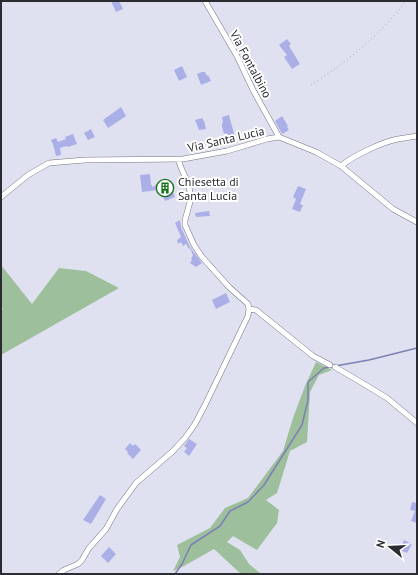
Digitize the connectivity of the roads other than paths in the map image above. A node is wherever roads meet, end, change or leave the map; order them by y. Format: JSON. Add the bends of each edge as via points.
{"nodes":[{"id":1,"x":205,"y":1,"type":"edge"},
{"id":2,"x":417,"y":136,"type":"edge"},
{"id":3,"x":279,"y":137,"type":"junction"},
{"id":4,"x":178,"y":159,"type":"junction"},
{"id":5,"x":341,"y":166,"type":"junction"},
{"id":6,"x":1,"y":197,"type":"edge"},
{"id":7,"x":417,"y":222,"type":"edge"},
{"id":8,"x":249,"y":309,"type":"junction"},
{"id":9,"x":417,"y":423,"type":"edge"},
{"id":10,"x":59,"y":574,"type":"edge"}],
"edges":[{"from":1,"to":3,"type":"street","name":"Via Fontalbino"},
{"from":2,"to":5,"type":"street","via":[[397,139],[373,148]]},
{"from":3,"to":4,"type":"street","name":"Via Santa Lucia","via":[[227,151]]},
{"from":3,"to":5,"type":"street","name":"Via Santa Lucia","via":[[316,152]]},
{"from":4,"to":6,"type":"street","name":"Via Santa Lucia","via":[[49,163],[28,175]]},
{"from":4,"to":8,"type":"street","via":[[190,192],[185,220],[190,237],[202,257],[248,304]]},
{"from":5,"to":7,"type":"street","name":"Via Santa Lucia","via":[[393,208]]},
{"from":8,"to":9,"type":"street","via":[[256,310],[313,356],[387,398]]},
{"from":8,"to":10,"type":"street","via":[[242,330],[205,405],[185,438],[136,483],[82,560]]}]}
